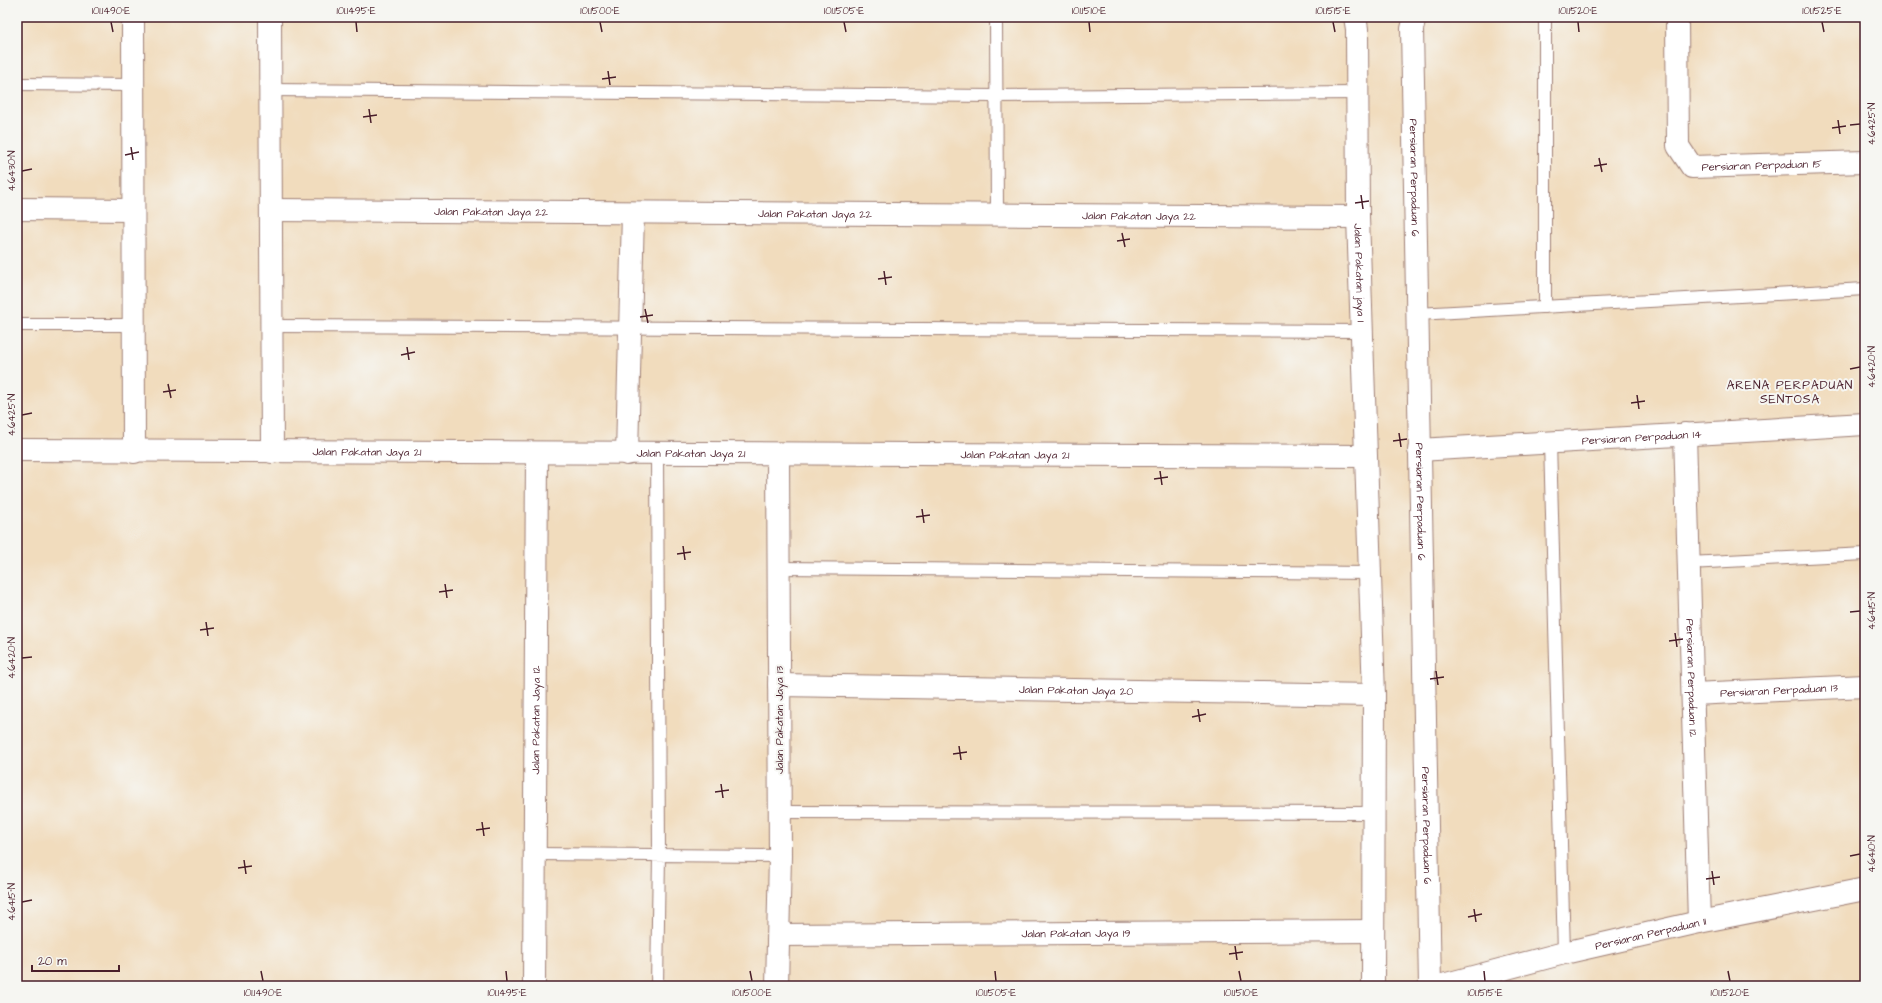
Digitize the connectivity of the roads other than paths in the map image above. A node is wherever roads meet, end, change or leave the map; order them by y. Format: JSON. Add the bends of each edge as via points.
{"nodes":[{"id":1,"x":133,"y":17,"type":"edge"},
{"id":2,"x":270,"y":17,"type":"edge"},
{"id":3,"x":996,"y":17,"type":"edge"},
{"id":4,"x":1355,"y":17,"type":"edge"},
{"id":5,"x":1415,"y":17,"type":"edge"},
{"id":6,"x":1545,"y":17,"type":"edge"},
{"id":7,"x":1677,"y":17,"type":"edge"},
{"id":8,"x":17,"y":84,"type":"edge"},
{"id":9,"x":133,"y":85,"type":"junction"},
{"id":10,"x":270,"y":90,"type":"junction"},
{"id":11,"x":1358,"y":93,"type":"junction"},
{"id":12,"x":996,"y":96,"type":"junction"},
{"id":13,"x":1865,"y":162,"type":"edge"},
{"id":14,"x":17,"y":209,"type":"edge"},
{"id":15,"x":133,"y":210,"type":"junction"},
{"id":16,"x":271,"y":210,"type":"junction"},
{"id":17,"x":633,"y":213,"type":"junction"},
{"id":18,"x":997,"y":215,"type":"junction"},
{"id":19,"x":1358,"y":217,"type":"junction"},
{"id":20,"x":1865,"y":289,"type":"edge"},
{"id":21,"x":1545,"y":307,"type":"junction"},
{"id":22,"x":1417,"y":314,"type":"junction"},
{"id":23,"x":17,"y":325,"type":"edge"},
{"id":24,"x":133,"y":325,"type":"junction"},
{"id":25,"x":272,"y":326,"type":"junction"},
{"id":26,"x":629,"y":328,"type":"junction"},
{"id":27,"x":1361,"y":331,"type":"junction"},
{"id":28,"x":1865,"y":424,"type":"edge"},
{"id":29,"x":1685,"y":434,"type":"junction"},
{"id":30,"x":1550,"y":442,"type":"junction"},
{"id":31,"x":17,"y":450,"type":"edge"},
{"id":32,"x":1419,"y":450,"type":"junction"},
{"id":33,"x":134,"y":452,"type":"junction"},
{"id":34,"x":272,"y":452,"type":"junction"},
{"id":35,"x":537,"y":453,"type":"junction"},
{"id":36,"x":627,"y":454,"type":"junction"},
{"id":37,"x":657,"y":454,"type":"junction"},
{"id":38,"x":778,"y":454,"type":"junction"},
{"id":39,"x":1366,"y":456,"type":"junction"},
{"id":40,"x":1865,"y":554,"type":"edge"},
{"id":41,"x":1689,"y":563,"type":"junction"},
{"id":42,"x":778,"y":568,"type":"junction"},
{"id":43,"x":1370,"y":573,"type":"junction"},
{"id":44,"x":779,"y":685,"type":"junction"},
{"id":45,"x":1865,"y":686,"type":"edge"},
{"id":46,"x":1693,"y":694,"type":"junction"},
{"id":47,"x":1374,"y":695,"type":"junction"},
{"id":48,"x":779,"y":812,"type":"junction"},
{"id":49,"x":1373,"y":813,"type":"junction"},
{"id":50,"x":535,"y":854,"type":"junction"},
{"id":51,"x":659,"y":855,"type":"junction"},
{"id":52,"x":780,"y":856,"type":"junction"},
{"id":53,"x":1865,"y":888,"type":"edge"},
{"id":54,"x":1699,"y":922,"type":"junction"},
{"id":55,"x":1373,"y":931,"type":"junction"},
{"id":56,"x":779,"y":935,"type":"junction"},
{"id":57,"x":1564,"y":953,"type":"junction"},
{"id":58,"x":534,"y":986,"type":"edge"},
{"id":59,"x":657,"y":986,"type":"edge"},
{"id":60,"x":777,"y":986,"type":"edge"},
{"id":61,"x":1373,"y":986,"type":"edge"},
{"id":62,"x":1430,"y":986,"type":"edge"},
{"id":63,"x":1439,"y":986,"type":"edge"}],
"edges":[{"from":1,"to":9,"type":"street"},
{"from":2,"to":10,"type":"street"},
{"from":3,"to":12,"type":"lane"},
{"from":4,"to":11,"type":"street","name":"Jalan Pakatan jaya 1"},
{"from":5,"to":22,"type":"street","name":"Persiaran Perpaduan 6","via":[[1412,29]]},
{"from":6,"to":21,"type":"lane"},
{"from":7,"to":13,"type":"street","name":"Persiaran Perpaduan 15","via":[[1678,146],[1692,167]]},
{"from":8,"to":9,"type":"lane"},
{"from":9,"to":15,"type":"street"},
{"from":10,"to":12,"type":"lane"},
{"from":10,"to":16,"type":"street"},
{"from":11,"to":12,"type":"lane"},
{"from":11,"to":19,"type":"street","name":"Jalan Pakatan jaya 1"},
{"from":12,"to":18,"type":"lane"},
{"from":14,"to":15,"type":"street"},
{"from":15,"to":24,"type":"street"},
{"from":16,"to":17,"type":"street","name":"Jalan Pakatan Jaya 22"},
{"from":16,"to":25,"type":"street"},
{"from":17,"to":18,"type":"street","name":"Jalan Pakatan Jaya 22"},
{"from":17,"to":26,"type":"street"},
{"from":18,"to":19,"type":"street","name":"Jalan Pakatan Jaya 22"},
{"from":19,"to":27,"type":"street","name":"Jalan Pakatan jaya 1"},
{"from":20,"to":21,"type":"lane"},
{"from":21,"to":22,"type":"lane"},
{"from":22,"to":32,"type":"street","name":"Persiaran Perpaduan 6"},
{"from":23,"to":24,"type":"lane"},
{"from":24,"to":33,"type":"street"},
{"from":25,"to":26,"type":"lane"},
{"from":25,"to":34,"type":"street"},
{"from":26,"to":27,"type":"lane"},
{"from":26,"to":36,"type":"street"},
{"from":27,"to":39,"type":"street","name":"Jalan Pakatan jaya 1"},
{"from":28,"to":29,"type":"street","name":"Persiaran Perpaduan 14"},
{"from":29,"to":30,"type":"street","name":"Persiaran Perpaduan 14"},
{"from":29,"to":41,"type":"street","name":"Persiaran Perpaduan 12"},
{"from":30,"to":32,"type":"street","name":"Persiaran Perpaduan 14"},
{"from":30,"to":57,"type":"lane"},
{"from":31,"to":33,"type":"street","name":"Jalan Pakatan Jaya 21"},
{"from":32,"to":62,"type":"street","name":"Persiaran Perpaduan 6"},
{"from":33,"to":34,"type":"street","name":"Jalan Pakatan Jaya 21"},
{"from":34,"to":35,"type":"street","name":"Jalan Pakatan Jaya 21"},
{"from":35,"to":36,"type":"street","name":"Jalan Pakatan Jaya 21"},
{"from":35,"to":50,"type":"street","name":"Jalan Pakatan Jaya 12"},
{"from":36,"to":37,"type":"street","name":"Jalan Pakatan Jaya 21"},
{"from":37,"to":38,"type":"street","name":"Jalan Pakatan Jaya 21"},
{"from":37,"to":51,"type":"lane"},
{"from":38,"to":39,"type":"street","name":"Jalan Pakatan Jaya 21"},
{"from":38,"to":42,"type":"street","name":"Jalan Pakatan Jaya 13"},
{"from":39,"to":43,"type":"street","name":"Jalan Pakatan jaya 1"},
{"from":40,"to":41,"type":"lane"},
{"from":41,"to":46,"type":"street","name":"Persiaran Perpaduan 12"},
{"from":42,"to":43,"type":"lane"},
{"from":42,"to":44,"type":"street","name":"Jalan Pakatan Jaya 13"},
{"from":43,"to":47,"type":"street","name":"Jalan Pakatan jaya 1"},
{"from":44,"to":47,"type":"street","name":"Jalan Pakatan Jaya 20"},
{"from":44,"to":48,"type":"street","name":"Jalan Pakatan Jaya 13"},
{"from":45,"to":46,"type":"street","name":"Persiaran Perpaduan 13"},
{"from":46,"to":54,"type":"street","name":"Persiaran Perpaduan 12"},
{"from":47,"to":49,"type":"street","name":"Jalan Pakatan jaya 1"},
{"from":48,"to":49,"type":"lane"},
{"from":48,"to":52,"type":"street","name":"Jalan Pakatan Jaya 13"},
{"from":49,"to":55,"type":"street","name":"Jalan Pakatan jaya 1"},
{"from":50,"to":51,"type":"lane"},
{"from":50,"to":58,"type":"street","name":"Jalan Pakatan Jaya 12"},
{"from":51,"to":52,"type":"lane"},
{"from":51,"to":59,"type":"lane"},
{"from":52,"to":56,"type":"street","name":"Jalan Pakatan Jaya 13"},
{"from":53,"to":54,"type":"street","name":"Persiaran Perpaduan 11"},
{"from":54,"to":57,"type":"street","name":"Persiaran Perpaduan 11"},
{"from":55,"to":56,"type":"street","name":"Jalan Pakatan Jaya 19"},
{"from":55,"to":61,"type":"street","name":"Jalan Pakatan jaya 1"},
{"from":56,"to":60,"type":"street","name":"Jalan Pakatan Jaya 13"},
{"from":57,"to":63,"type":"street","name":"Persiaran Perpaduan 11"}]}
